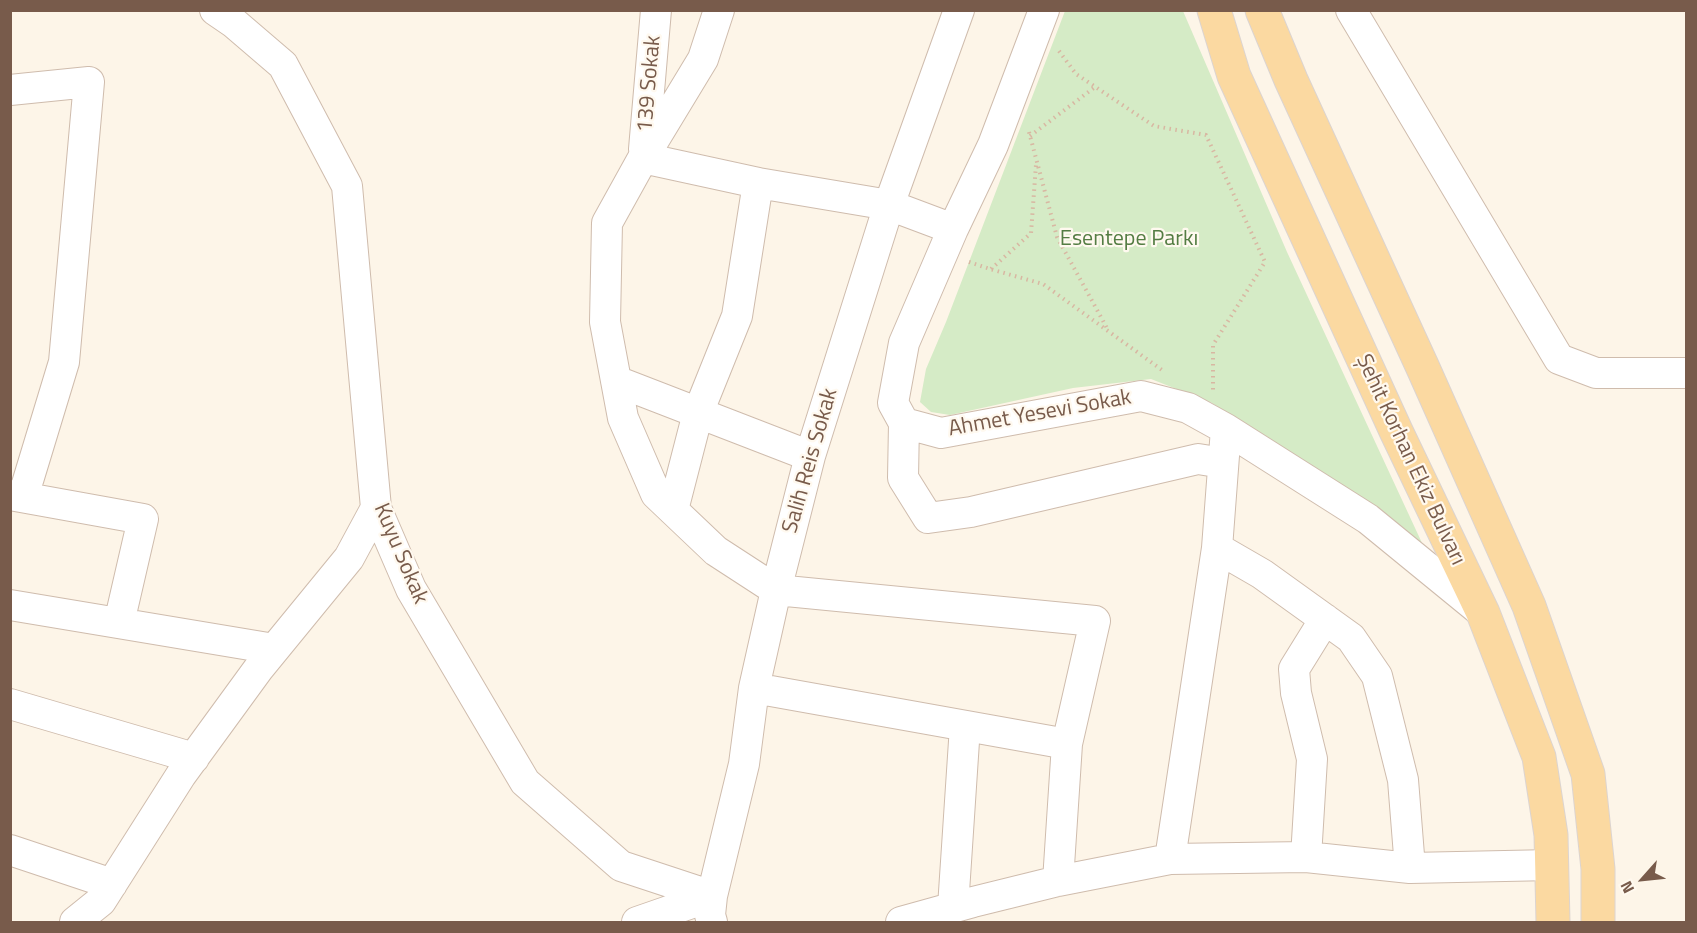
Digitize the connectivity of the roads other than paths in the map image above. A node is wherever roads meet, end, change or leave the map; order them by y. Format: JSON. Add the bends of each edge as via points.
{"nodes":[{"id":1,"x":656,"y":10,"type":"edge"},
{"id":2,"x":719,"y":10,"type":"edge"},
{"id":3,"x":959,"y":10,"type":"edge"},
{"id":4,"x":1214,"y":10,"type":"edge"},
{"id":5,"x":1262,"y":10,"type":"edge"},
{"id":6,"x":1351,"y":10,"type":"edge"},
{"id":7,"x":227,"y":15,"type":"edge"},
{"id":8,"x":1042,"y":17,"type":"edge"},
{"id":9,"x":10,"y":90,"type":"edge"},
{"id":10,"x":643,"y":158,"type":"junction"},
{"id":11,"x":758,"y":183,"type":"junction"},
{"id":12,"x":889,"y":205,"type":"junction"},
{"id":13,"x":948,"y":240,"type":"junction"},
{"id":14,"x":1686,"y":373,"type":"edge"},
{"id":15,"x":616,"y":381,"type":"junction"},
{"id":16,"x":698,"y":413,"type":"junction"},
{"id":17,"x":904,"y":423,"type":"junction"},
{"id":18,"x":1226,"y":429,"type":"junction"},
{"id":19,"x":810,"y":456,"type":"junction"},
{"id":20,"x":1223,"y":463,"type":"junction"},
{"id":21,"x":17,"y":496,"type":"edge"},
{"id":22,"x":376,"y":508,"type":"junction"},
{"id":23,"x":673,"y":510,"type":"junction"},
{"id":24,"x":1217,"y":548,"type":"junction"},
{"id":25,"x":776,"y":590,"type":"junction"},
{"id":26,"x":10,"y":604,"type":"edge"},
{"id":27,"x":1483,"y":614,"type":"junction"},
{"id":28,"x":1325,"y":619,"type":"junction"},
{"id":29,"x":119,"y":623,"type":"junction"},
{"id":30,"x":274,"y":650,"type":"junction"},
{"id":31,"x":754,"y":688,"type":"junction"},
{"id":32,"x":10,"y":704,"type":"edge"},
{"id":33,"x":965,"y":726,"type":"junction"},
{"id":34,"x":1067,"y":744,"type":"junction"},
{"id":35,"x":194,"y":758,"type":"junction"},
{"id":36,"x":10,"y":850,"type":"edge"},
{"id":37,"x":1306,"y":858,"type":"junction"},
{"id":38,"x":1170,"y":859,"type":"junction"},
{"id":39,"x":1552,"y":865,"type":"junction"},
{"id":40,"x":1410,"y":868,"type":"junction"},
{"id":41,"x":1058,"y":881,"type":"junction"},
{"id":42,"x":112,"y":884,"type":"junction"},
{"id":43,"x":953,"y":908,"type":"junction"},
{"id":44,"x":712,"y":909,"type":"edge"},
{"id":45,"x":75,"y":922,"type":"edge"},
{"id":46,"x":637,"y":922,"type":"edge"},
{"id":47,"x":901,"y":922,"type":"edge"},
{"id":48,"x":1553,"y":922,"type":"edge"},
{"id":49,"x":1598,"y":922,"type":"edge"}],
"edges":[{"from":1,"to":10,"type":"street","name":"139 Sokak"},
{"from":2,"to":10,"type":"street","via":[[703,59]]},
{"from":3,"to":12,"type":"street","name":"Salih Reis Sokak"},
{"from":4,"to":27,"type":"main road","name":"Şehit Korhan Ekiz Bulvarı","via":[[1234,76]]},
{"from":5,"to":49,"type":"main road","via":[[1529,606],[1588,774],[1598,869]]},
{"from":6,"to":14,"type":"street","via":[[1559,359],[1596,373]]},
{"from":7,"to":22,"type":"street","name":"Kuyu Sokak","via":[[284,65],[347,186]]},
{"from":8,"to":13,"type":"street","via":[[993,145]]},
{"from":9,"to":21,"type":"street","via":[[89,82],[64,362]]},
{"from":10,"to":11,"type":"street"},
{"from":10,"to":15,"type":"street","via":[[607,223],[605,322]]},
{"from":11,"to":12,"type":"street"},
{"from":11,"to":16,"type":"street","via":[[737,316]]},
{"from":12,"to":13,"type":"street"},
{"from":12,"to":19,"type":"street","name":"Salih Reis Sokak"},
{"from":13,"to":17,"type":"street","via":[[904,343],[893,403]]},
{"from":15,"to":16,"type":"street"},
{"from":15,"to":23,"type":"street","via":[[623,418],[656,494]]},
{"from":16,"to":19,"type":"street"},
{"from":16,"to":23,"type":"street"},
{"from":17,"to":18,"type":"street","name":"Ahmet Yesevi Sokak","via":[[941,433],[1141,396],[1188,408]]},
{"from":17,"to":20,"type":"street","via":[[903,478],[928,518],[971,512],[1198,459]]},
{"from":18,"to":20,"type":"street"},
{"from":18,"to":27,"type":"street","name":"Ahmet Yesevi Sokak","via":[[1368,519]]},
{"from":19,"to":25,"type":"street","name":"Salih Reis Sokak"},
{"from":20,"to":24,"type":"street"},
{"from":21,"to":29,"type":"street","via":[[143,519]]},
{"from":22,"to":30,"type":"street","via":[[349,558]]},
{"from":22,"to":44,"type":"street","name":"Kuyu Sokak","via":[[411,589],[525,782],[621,866]]},
{"from":23,"to":25,"type":"street","via":[[716,551]]},
{"from":24,"to":28,"type":"street"},
{"from":24,"to":38,"type":"street"},
{"from":25,"to":31,"type":"street","name":"Salih Reis Sokak"},
{"from":25,"to":34,"type":"street","via":[[1095,621]]},
{"from":26,"to":29,"type":"street"},
{"from":27,"to":39,"type":"main road","name":"Şehit Korhan Ekiz Bulvarı","via":[[1539,757]]},
{"from":28,"to":37,"type":"street","via":[[1294,669],[1312,759]]},
{"from":28,"to":40,"type":"street","via":[[1351,638],[1377,676],[1403,780]]},
{"from":29,"to":30,"type":"street"},
{"from":30,"to":35,"type":"street"},
{"from":31,"to":33,"type":"street"},
{"from":31,"to":44,"type":"street","name":"Salih Reis Sokak","via":[[744,764]]},
{"from":32,"to":35,"type":"street"},
{"from":33,"to":34,"type":"street"},
{"from":33,"to":43,"type":"street"},
{"from":34,"to":41,"type":"street"},
{"from":35,"to":42,"type":"street"},
{"from":36,"to":42,"type":"street"},
{"from":37,"to":38,"type":"street"},
{"from":37,"to":40,"type":"street"},
{"from":38,"to":41,"type":"street"},
{"from":39,"to":40,"type":"street"},
{"from":39,"to":48,"type":"main road","name":"Şehit Korhan Ekiz Bulvarı"},
{"from":41,"to":43,"type":"street"},
{"from":42,"to":45,"type":"street","via":[[101,901]]},
{"from":43,"to":47,"type":"street"},
{"from":44,"to":46,"type":"street"}]}
